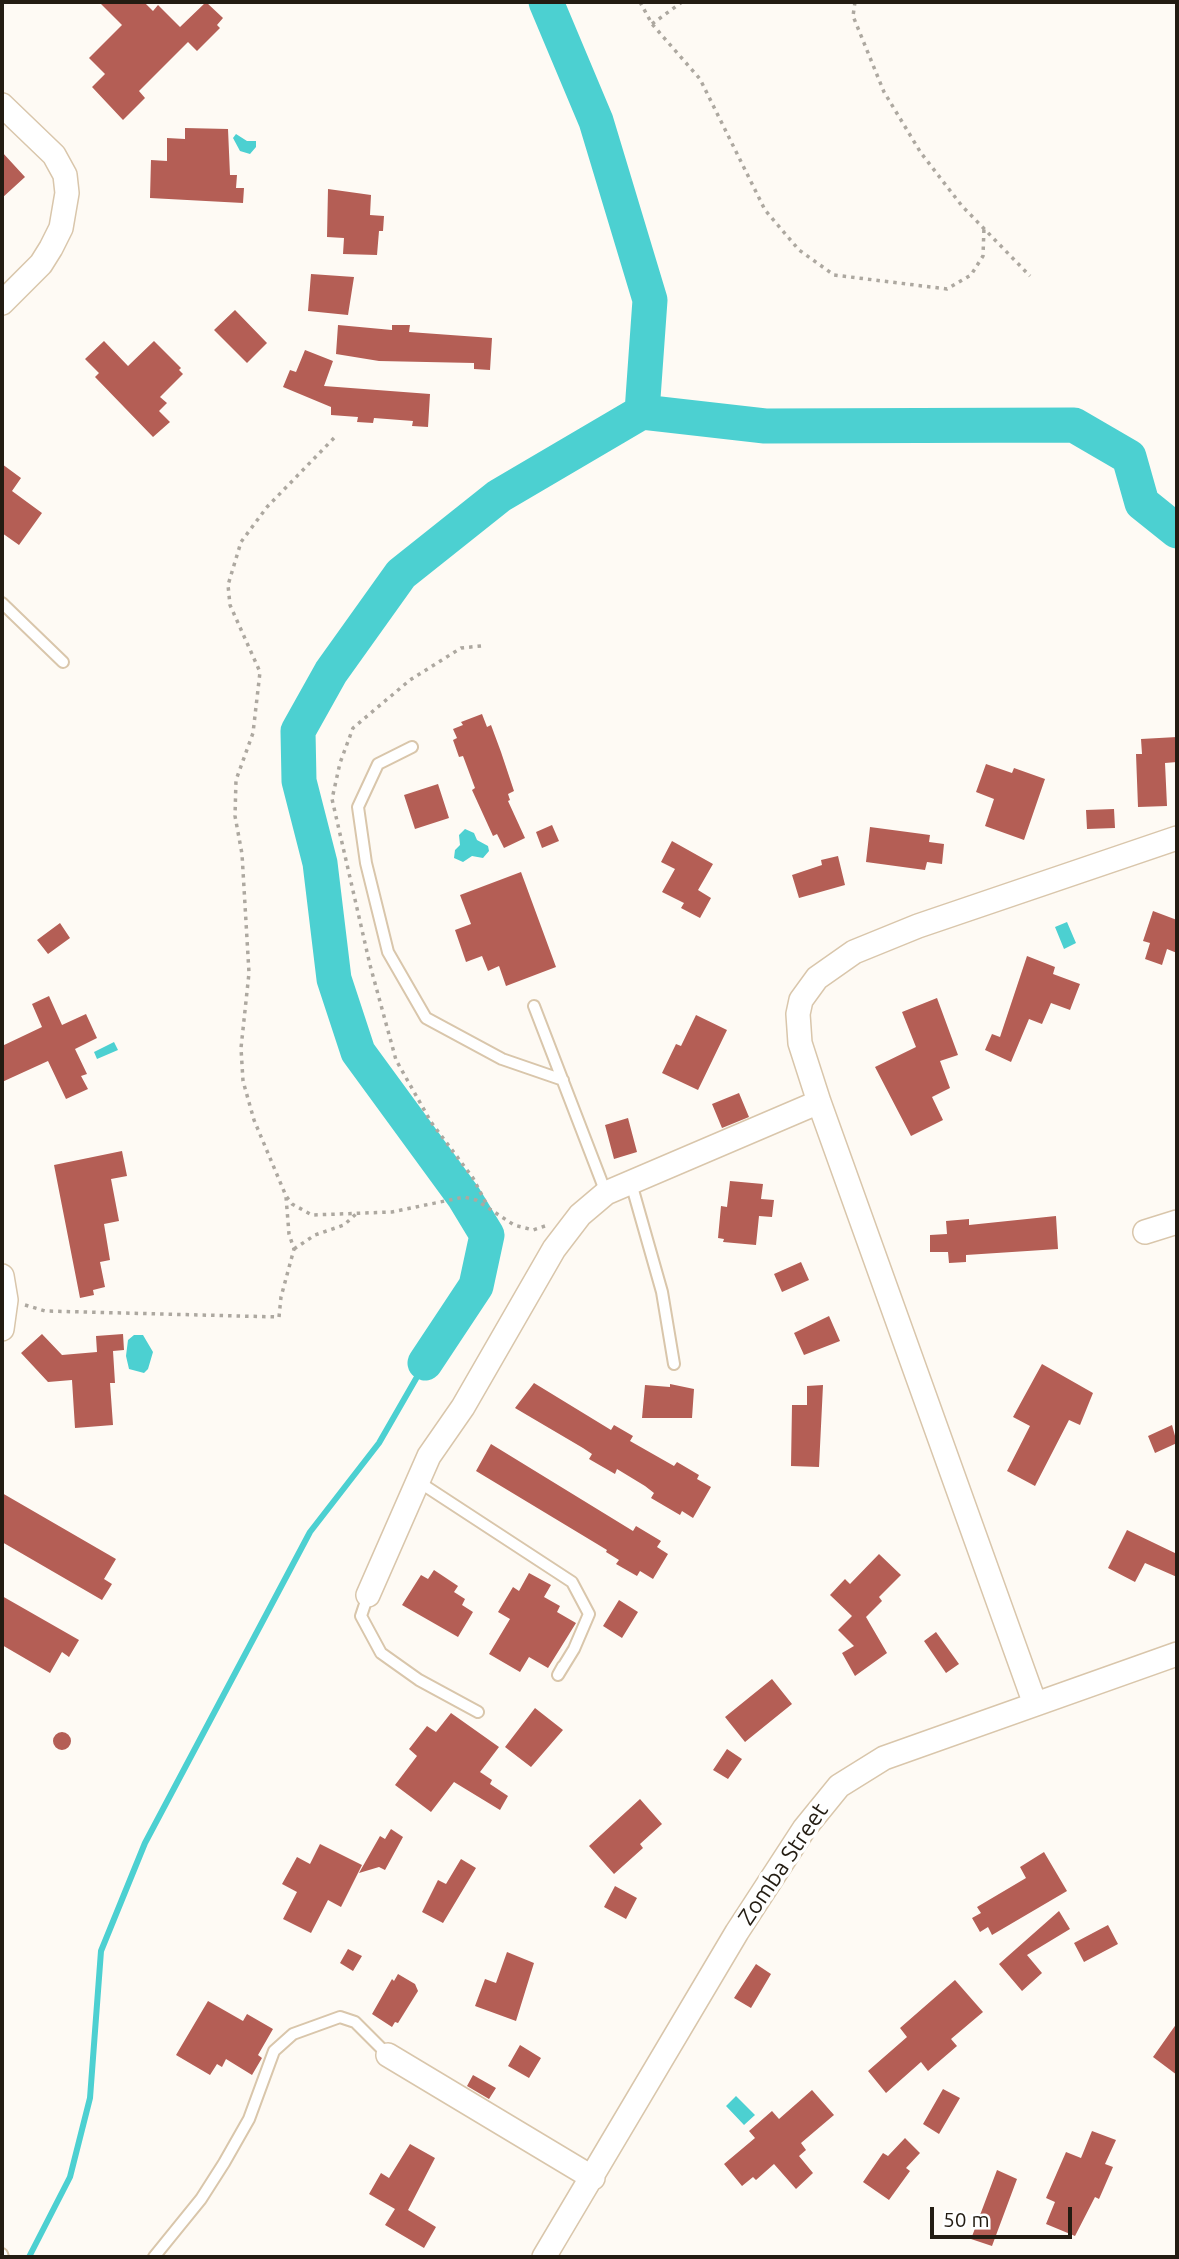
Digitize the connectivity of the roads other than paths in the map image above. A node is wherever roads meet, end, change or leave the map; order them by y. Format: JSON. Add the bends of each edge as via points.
{"nodes":[{"id":1,"x":2,"y":104,"type":"edge"},
{"id":2,"x":2,"y":303,"type":"edge"},
{"id":3,"x":2,"y":603,"type":"edge"},
{"id":4,"x":63,"y":662,"type":"dead end"},
{"id":5,"x":412,"y":747,"type":"dead end"},
{"id":6,"x":1177,"y":838,"type":"edge"},
{"id":7,"x":534,"y":1006,"type":"dead end"},
{"id":8,"x":563,"y":1080,"type":"junction"},
{"id":9,"x":818,"y":1102,"type":"junction"},
{"id":10,"x":631,"y":1183,"type":"junction"},
{"id":11,"x":606,"y":1193,"type":"junction"},
{"id":12,"x":1177,"y":1223,"type":"edge"},
{"id":13,"x":1145,"y":1232,"type":"dead end"},
{"id":14,"x":2,"y":1276,"type":"edge"},
{"id":15,"x":2,"y":1329,"type":"edge"},
{"id":16,"x":674,"y":1364,"type":"dead end"},
{"id":17,"x":419,"y":1482,"type":"junction"},
{"id":18,"x":368,"y":1595,"type":"joint"},
{"id":19,"x":1177,"y":1654,"type":"edge"},
{"id":20,"x":563,"y":1666,"type":"dead end"},
{"id":21,"x":1035,"y":1704,"type":"junction"},
{"id":22,"x":478,"y":1712,"type":"dead end"},
{"id":23,"x":388,"y":2055,"type":"joint"},
{"id":24,"x":593,"y":2178,"type":"junction"},
{"id":25,"x":154,"y":2257,"type":"edge"},
{"id":26,"x":544,"y":2257,"type":"edge"}],
"edges":[{"from":1,"to":2,"type":"street","via":[[54,155],[65,175],[67,193],[61,228],[51,248]]},
{"from":3,"to":4,"type":"lane"},
{"from":5,"to":8,"type":"lane","via":[[378,764],[359,807],[366,863],[388,952],[426,1018],[502,1059]]},
{"from":6,"to":9,"type":"street","via":[[918,926],[854,952],[829,968],[808,988],[798,1014],[800,1043]]},
{"from":7,"to":8,"type":"lane"},
{"from":8,"to":11,"type":"lane"},
{"from":9,"to":10,"type":"street"},
{"from":9,"to":21,"type":"street"},
{"from":10,"to":11,"type":"street"},
{"from":10,"to":16,"type":"lane","via":[[662,1292]]},
{"from":11,"to":17,"type":"street","via":[[580,1214],[554,1249],[463,1408],[429,1456]]},
{"from":12,"to":13,"type":"street"},
{"from":14,"to":15,"type":"street","via":[[6,1300]]},
{"from":17,"to":18,"type":"street"},
{"from":17,"to":20,"type":"lane","via":[[572,1582],[589,1614],[558,1675]]},
{"from":18,"to":22,"type":"lane","via":[[361,1616],[381,1653]]},
{"from":19,"to":21,"type":"street","name":"Zomba Street"},
{"from":21,"to":24,"type":"street","name":"Zomba Street","via":[[884,1758],[853,1775],[826,1799],[737,1932]]},
{"from":23,"to":24,"type":"street"},
{"from":23,"to":25,"type":"lane","via":[[355,2022],[340,2017],[293,2034],[274,2051],[249,2119],[224,2163]]},
{"from":24,"to":26,"type":"street","name":"Zomba Street"}]}
